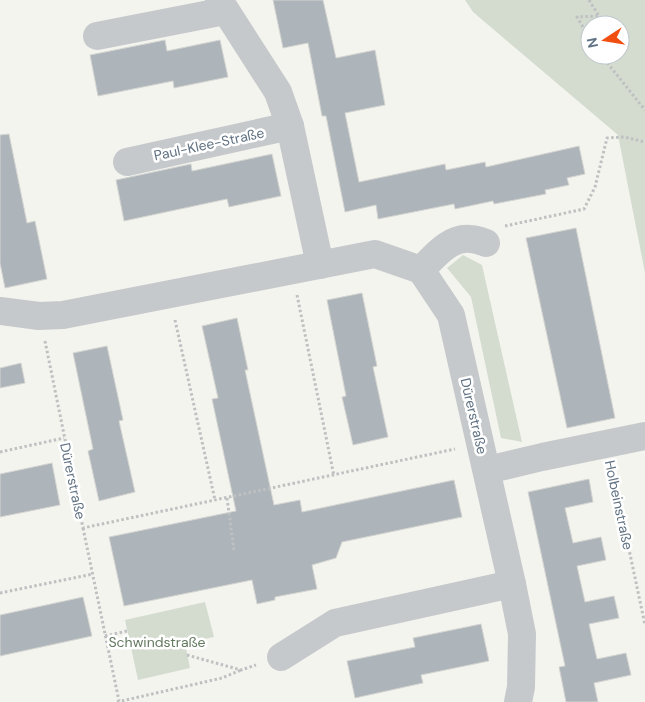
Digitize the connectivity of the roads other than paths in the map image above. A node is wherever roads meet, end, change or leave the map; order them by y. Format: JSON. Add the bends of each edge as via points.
{"nodes":[{"id":1,"x":222,"y":5,"type":"edge"},
{"id":2,"x":97,"y":36,"type":"dead end"},
{"id":3,"x":290,"y":126,"type":"junction"},
{"id":4,"x":127,"y":162,"type":"dead end"},
{"id":5,"x":486,"y":242,"type":"road end"},
{"id":6,"x":320,"y":265,"type":"junction"},
{"id":7,"x":421,"y":270,"type":"junction"},
{"id":8,"x":0,"y":311,"type":"edge"},
{"id":9,"x":645,"y":436,"type":"edge"},
{"id":10,"x":487,"y":470,"type":"junction"},
{"id":11,"x":512,"y":584,"type":"junction"},
{"id":12,"x":281,"y":657,"type":"road end"},
{"id":13,"x":518,"y":702,"type":"edge"}],
"edges":[{"from":1,"to":2,"type":"street"},
{"from":1,"to":3,"type":"street","via":[[278,92]]},
{"from":3,"to":4,"type":"street","name":"Paul-Klee-Straße"},
{"from":3,"to":6,"type":"street"},
{"from":5,"to":7,"type":"street","via":[[469,238],[452,242]]},
{"from":6,"to":7,"type":"street","via":[[375,254]]},
{"from":6,"to":8,"type":"street","via":[[63,315]]},
{"from":7,"to":10,"type":"street","name":"Dürerstraße","via":[[451,315]]},
{"from":9,"to":10,"type":"street","name":"Holbeinstraße"},
{"from":10,"to":11,"type":"street","name":"Dürerstraße"},
{"from":11,"to":12,"type":"street","via":[[335,623]]},
{"from":11,"to":13,"type":"street","name":"Dürerstraße","via":[[522,634]]}]}
